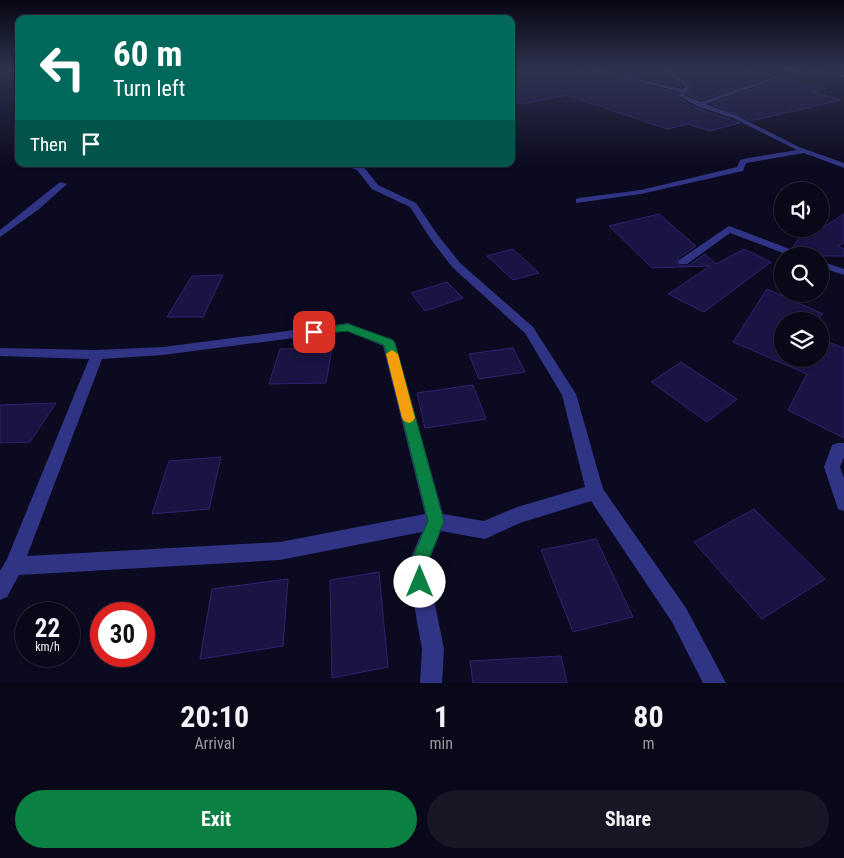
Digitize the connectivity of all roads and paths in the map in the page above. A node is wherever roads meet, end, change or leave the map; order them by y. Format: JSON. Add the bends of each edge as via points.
{"nodes":[{"id":1,"x":693,"y":102,"type":"edge"},
{"id":2,"x":708,"y":102,"type":"edge"},
{"id":3,"x":699,"y":105,"type":"junction"},
{"id":4,"x":804,"y":151,"type":"junction"},
{"id":5,"x":844,"y":166,"type":"edge"},
{"id":6,"x":356,"y":167,"type":"edge"},
{"id":7,"x":63,"y":184,"type":"dead end"},
{"id":8,"x":579,"y":201,"type":"dead end"},
{"id":9,"x":0,"y":234,"type":"edge"},
{"id":10,"x":776,"y":247,"type":"edge"},
{"id":11,"x":683,"y":262,"type":"dead end"},
{"id":12,"x":829,"y":267,"type":"edge"},
{"id":13,"x":844,"y":272,"type":"edge"},
{"id":14,"x":0,"y":352,"type":"edge"},
{"id":15,"x":97,"y":355,"type":"junction"},
{"id":16,"x":844,"y":450,"type":"edge"},
{"id":17,"x":595,"y":492,"type":"junction"},
{"id":18,"x":844,"y":503,"type":"edge"},
{"id":19,"x":436,"y":521,"type":"junction"},
{"id":20,"x":14,"y":566,"type":"junction"},
{"id":21,"x":0,"y":590,"type":"edge"},
{"id":22,"x":431,"y":683,"type":"edge"},
{"id":23,"x":715,"y":683,"type":"edge"}],
"edges":[{"from":1,"to":3,"type":"street"},
{"from":2,"to":3,"type":"street"},
{"from":3,"to":4,"type":"street","via":[[735,117]]},
{"from":4,"to":5,"type":"street"},
{"from":4,"to":8,"type":"street","via":[[754,159],[744,162],[740,169],[641,192]]},
{"from":6,"to":17,"type":"street","via":[[375,187],[413,205],[456,266],[529,330],[569,394]]},
{"from":7,"to":9,"type":"street"},
{"from":10,"to":11,"type":"street","via":[[729,229]]},
{"from":12,"to":13,"type":"street"},
{"from":14,"to":15,"type":"street"},
{"from":15,"to":19,"type":"street","via":[[348,327],[389,343]]},
{"from":15,"to":20,"type":"street"},
{"from":16,"to":18,"type":"street","via":[[838,450],[832,467]]},
{"from":17,"to":19,"type":"street","via":[[517,515],[485,530]]},
{"from":17,"to":23,"type":"street","via":[[679,615]]},
{"from":19,"to":20,"type":"street","via":[[280,551]]},
{"from":19,"to":22,"type":"street","via":[[417,566],[432,648]]},
{"from":20,"to":21,"type":"street"}]}
